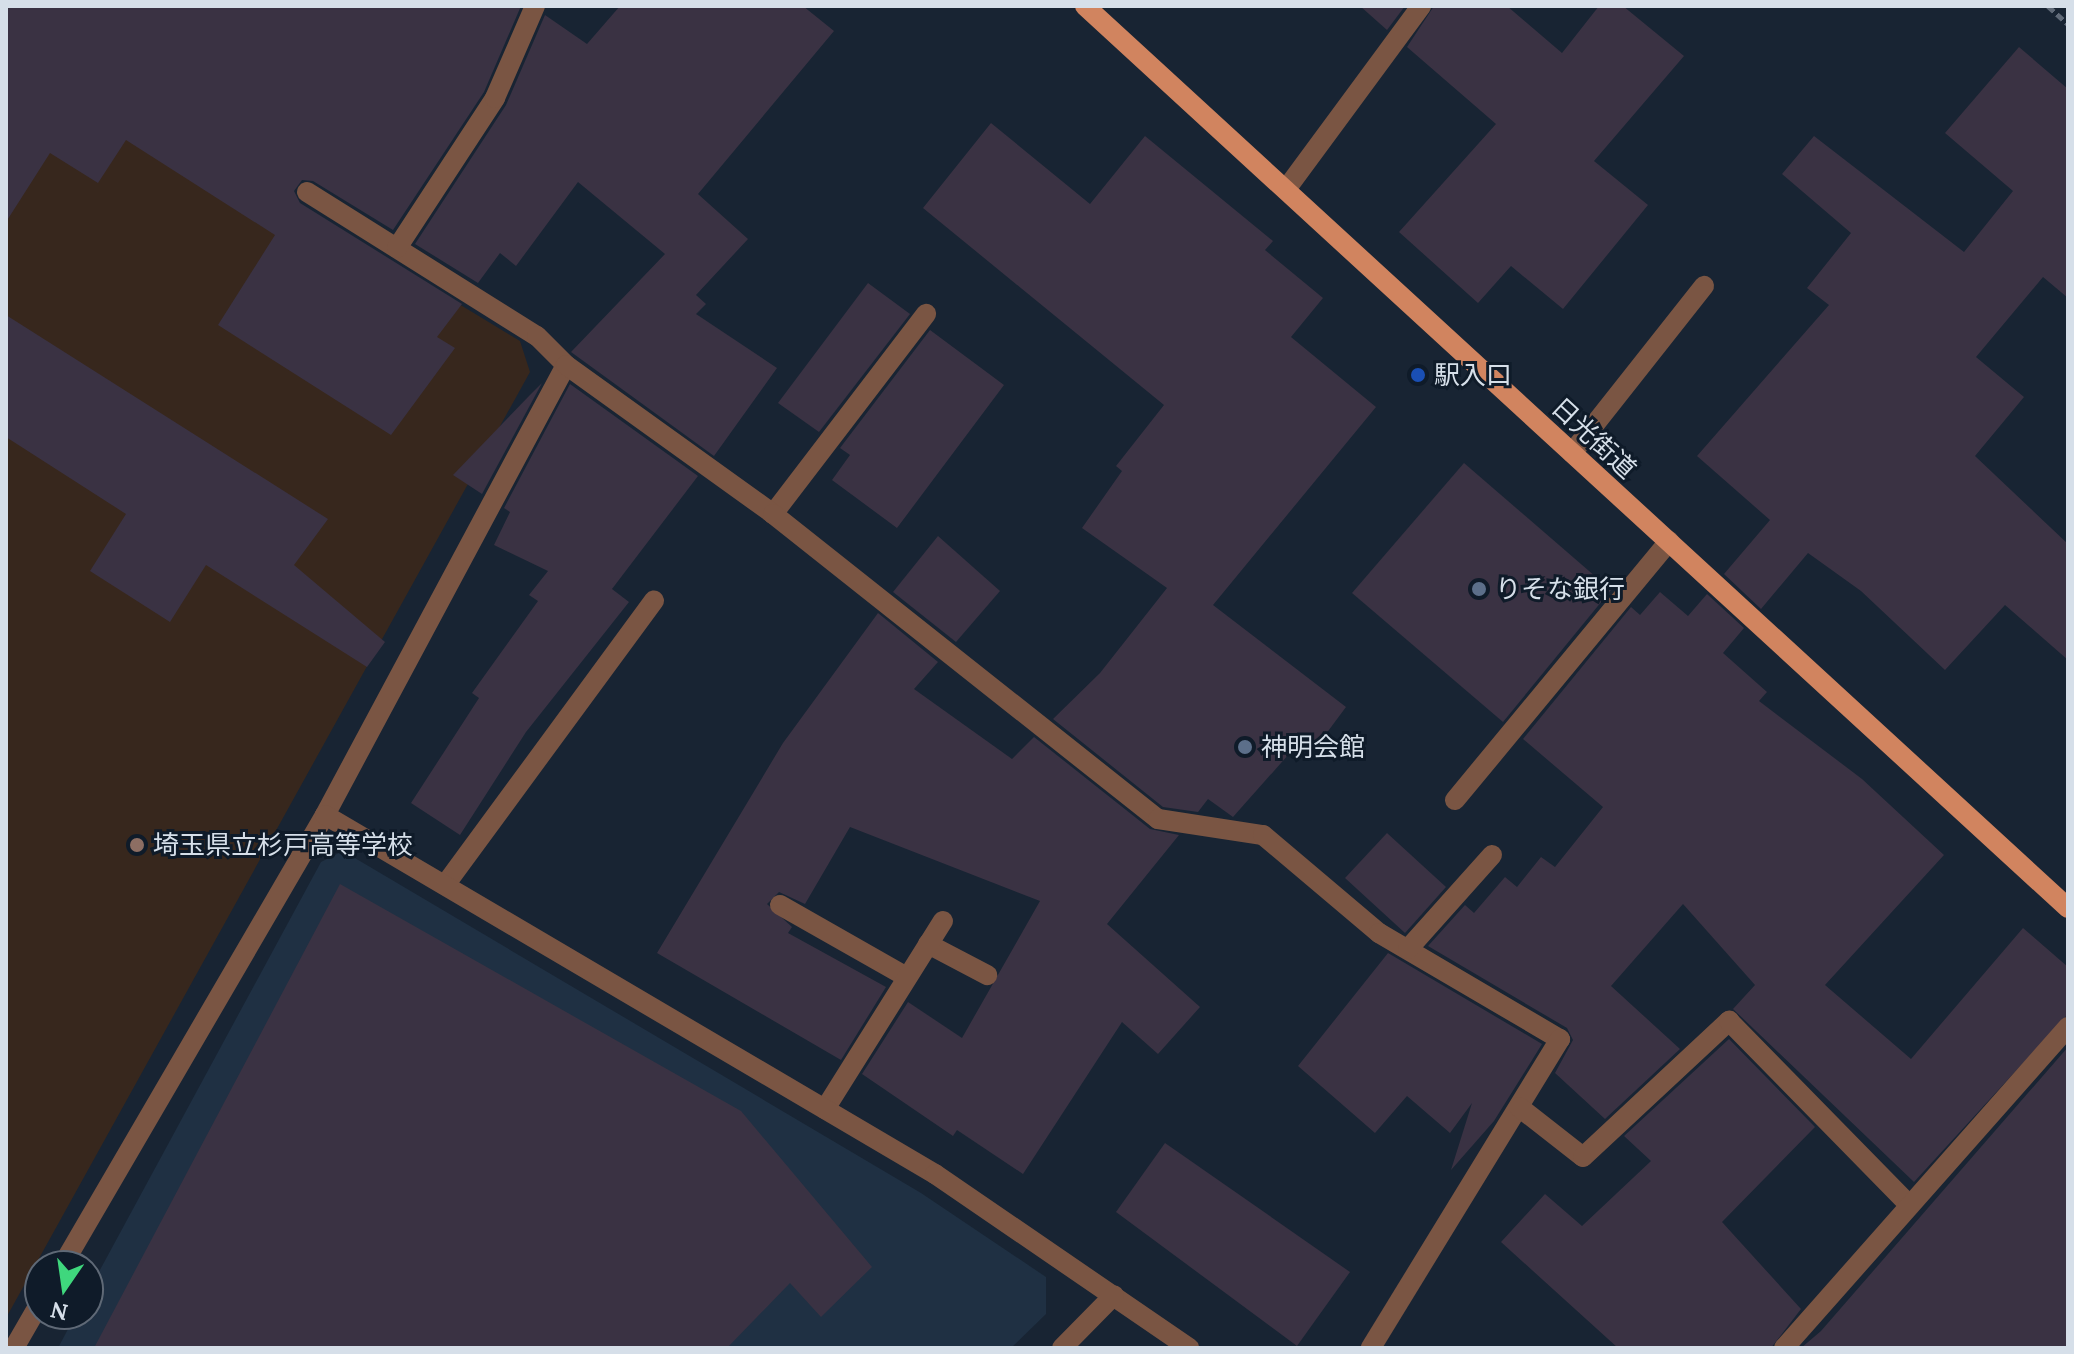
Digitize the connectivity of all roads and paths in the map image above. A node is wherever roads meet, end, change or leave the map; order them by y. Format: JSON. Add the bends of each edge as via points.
{"nodes":[{"id":1,"x":535,"y":6,"type":"edge"},
{"id":2,"x":1085,"y":6,"type":"edge"},
{"id":3,"x":1421,"y":6,"type":"edge"},
{"id":4,"x":2048,"y":6,"type":"edge"},
{"id":5,"x":2068,"y":24,"type":"edge"},
{"id":6,"x":1287,"y":188,"type":"junction"},
{"id":7,"x":307,"y":192,"type":"dead end"},
{"id":8,"x":397,"y":248,"type":"junction"},
{"id":9,"x":1704,"y":286,"type":"dead end"},
{"id":10,"x":926,"y":314,"type":"dead end"},
{"id":11,"x":566,"y":365,"type":"junction"},
{"id":12,"x":1572,"y":453,"type":"junction"},
{"id":13,"x":773,"y":514,"type":"junction"},
{"id":14,"x":1669,"y":541,"type":"junction"},
{"id":15,"x":654,"y":601,"type":"dead end"},
{"id":16,"x":1455,"y":800,"type":"dead end"},
{"id":17,"x":325,"y":815,"type":"junction"},
{"id":18,"x":1492,"y":855,"type":"dead end"},
{"id":19,"x":445,"y":885,"type":"junction"},
{"id":20,"x":780,"y":905,"type":"dead end"},
{"id":21,"x":2068,"y":908,"type":"edge"},
{"id":22,"x":943,"y":921,"type":"dead end"},
{"id":23,"x":928,"y":944,"type":"junction"},
{"id":24,"x":1408,"y":949,"type":"junction"},
{"id":25,"x":987,"y":975,"type":"dead end"},
{"id":26,"x":907,"y":977,"type":"junction"},
{"id":27,"x":2068,"y":1027,"type":"edge"},
{"id":28,"x":1519,"y":1107,"type":"junction"},
{"id":29,"x":825,"y":1109,"type":"junction"},
{"id":30,"x":1909,"y":1205,"type":"junction"},
{"id":31,"x":71,"y":1250,"type":"edge"},
{"id":32,"x":1114,"y":1295,"type":"junction"},
{"id":33,"x":24,"y":1330,"type":"edge"},
{"id":34,"x":14,"y":1348,"type":"edge"},
{"id":35,"x":1062,"y":1348,"type":"edge"},
{"id":36,"x":1189,"y":1348,"type":"edge"},
{"id":37,"x":1371,"y":1348,"type":"edge"},
{"id":38,"x":1784,"y":1348,"type":"edge"}],
"edges":[{"from":1,"to":8,"type":"street","via":[[495,98]]},
{"from":2,"to":6,"type":"main road","name":"日光街道"},
{"from":3,"to":6,"type":"street"},
{"from":4,"to":5,"type":"path"},
{"from":6,"to":12,"type":"main road","name":"日光街道"},
{"from":7,"to":8,"type":"street"},
{"from":8,"to":11,"type":"street","via":[[537,336]]},
{"from":9,"to":12,"type":"street"},
{"from":10,"to":13,"type":"street"},
{"from":11,"to":13,"type":"street"},
{"from":11,"to":17,"type":"street"},
{"from":12,"to":14,"type":"main road","name":"日光街道"},
{"from":13,"to":24,"type":"street","via":[[1158,819],[1263,835],[1379,933]]},
{"from":14,"to":16,"type":"street"},
{"from":14,"to":21,"type":"main road","name":"日光街道"},
{"from":15,"to":19,"type":"street"},
{"from":17,"to":19,"type":"street"},
{"from":17,"to":31,"type":"street"},
{"from":18,"to":24,"type":"street"},
{"from":19,"to":29,"type":"street"},
{"from":20,"to":26,"type":"street"},
{"from":22,"to":23,"type":"street"},
{"from":23,"to":25,"type":"street"},
{"from":23,"to":26,"type":"street"},
{"from":24,"to":28,"type":"street","via":[[1560,1039]]},
{"from":26,"to":29,"type":"street"},
{"from":27,"to":30,"type":"street"},
{"from":28,"to":30,"type":"street","via":[[1583,1157],[1729,1021]]},
{"from":28,"to":37,"type":"street"},
{"from":29,"to":32,"type":"street","via":[[935,1174]]},
{"from":30,"to":38,"type":"street"},
{"from":32,"to":35,"type":"street"},
{"from":32,"to":36,"type":"street"},
{"from":33,"to":34,"type":"street"}]}
